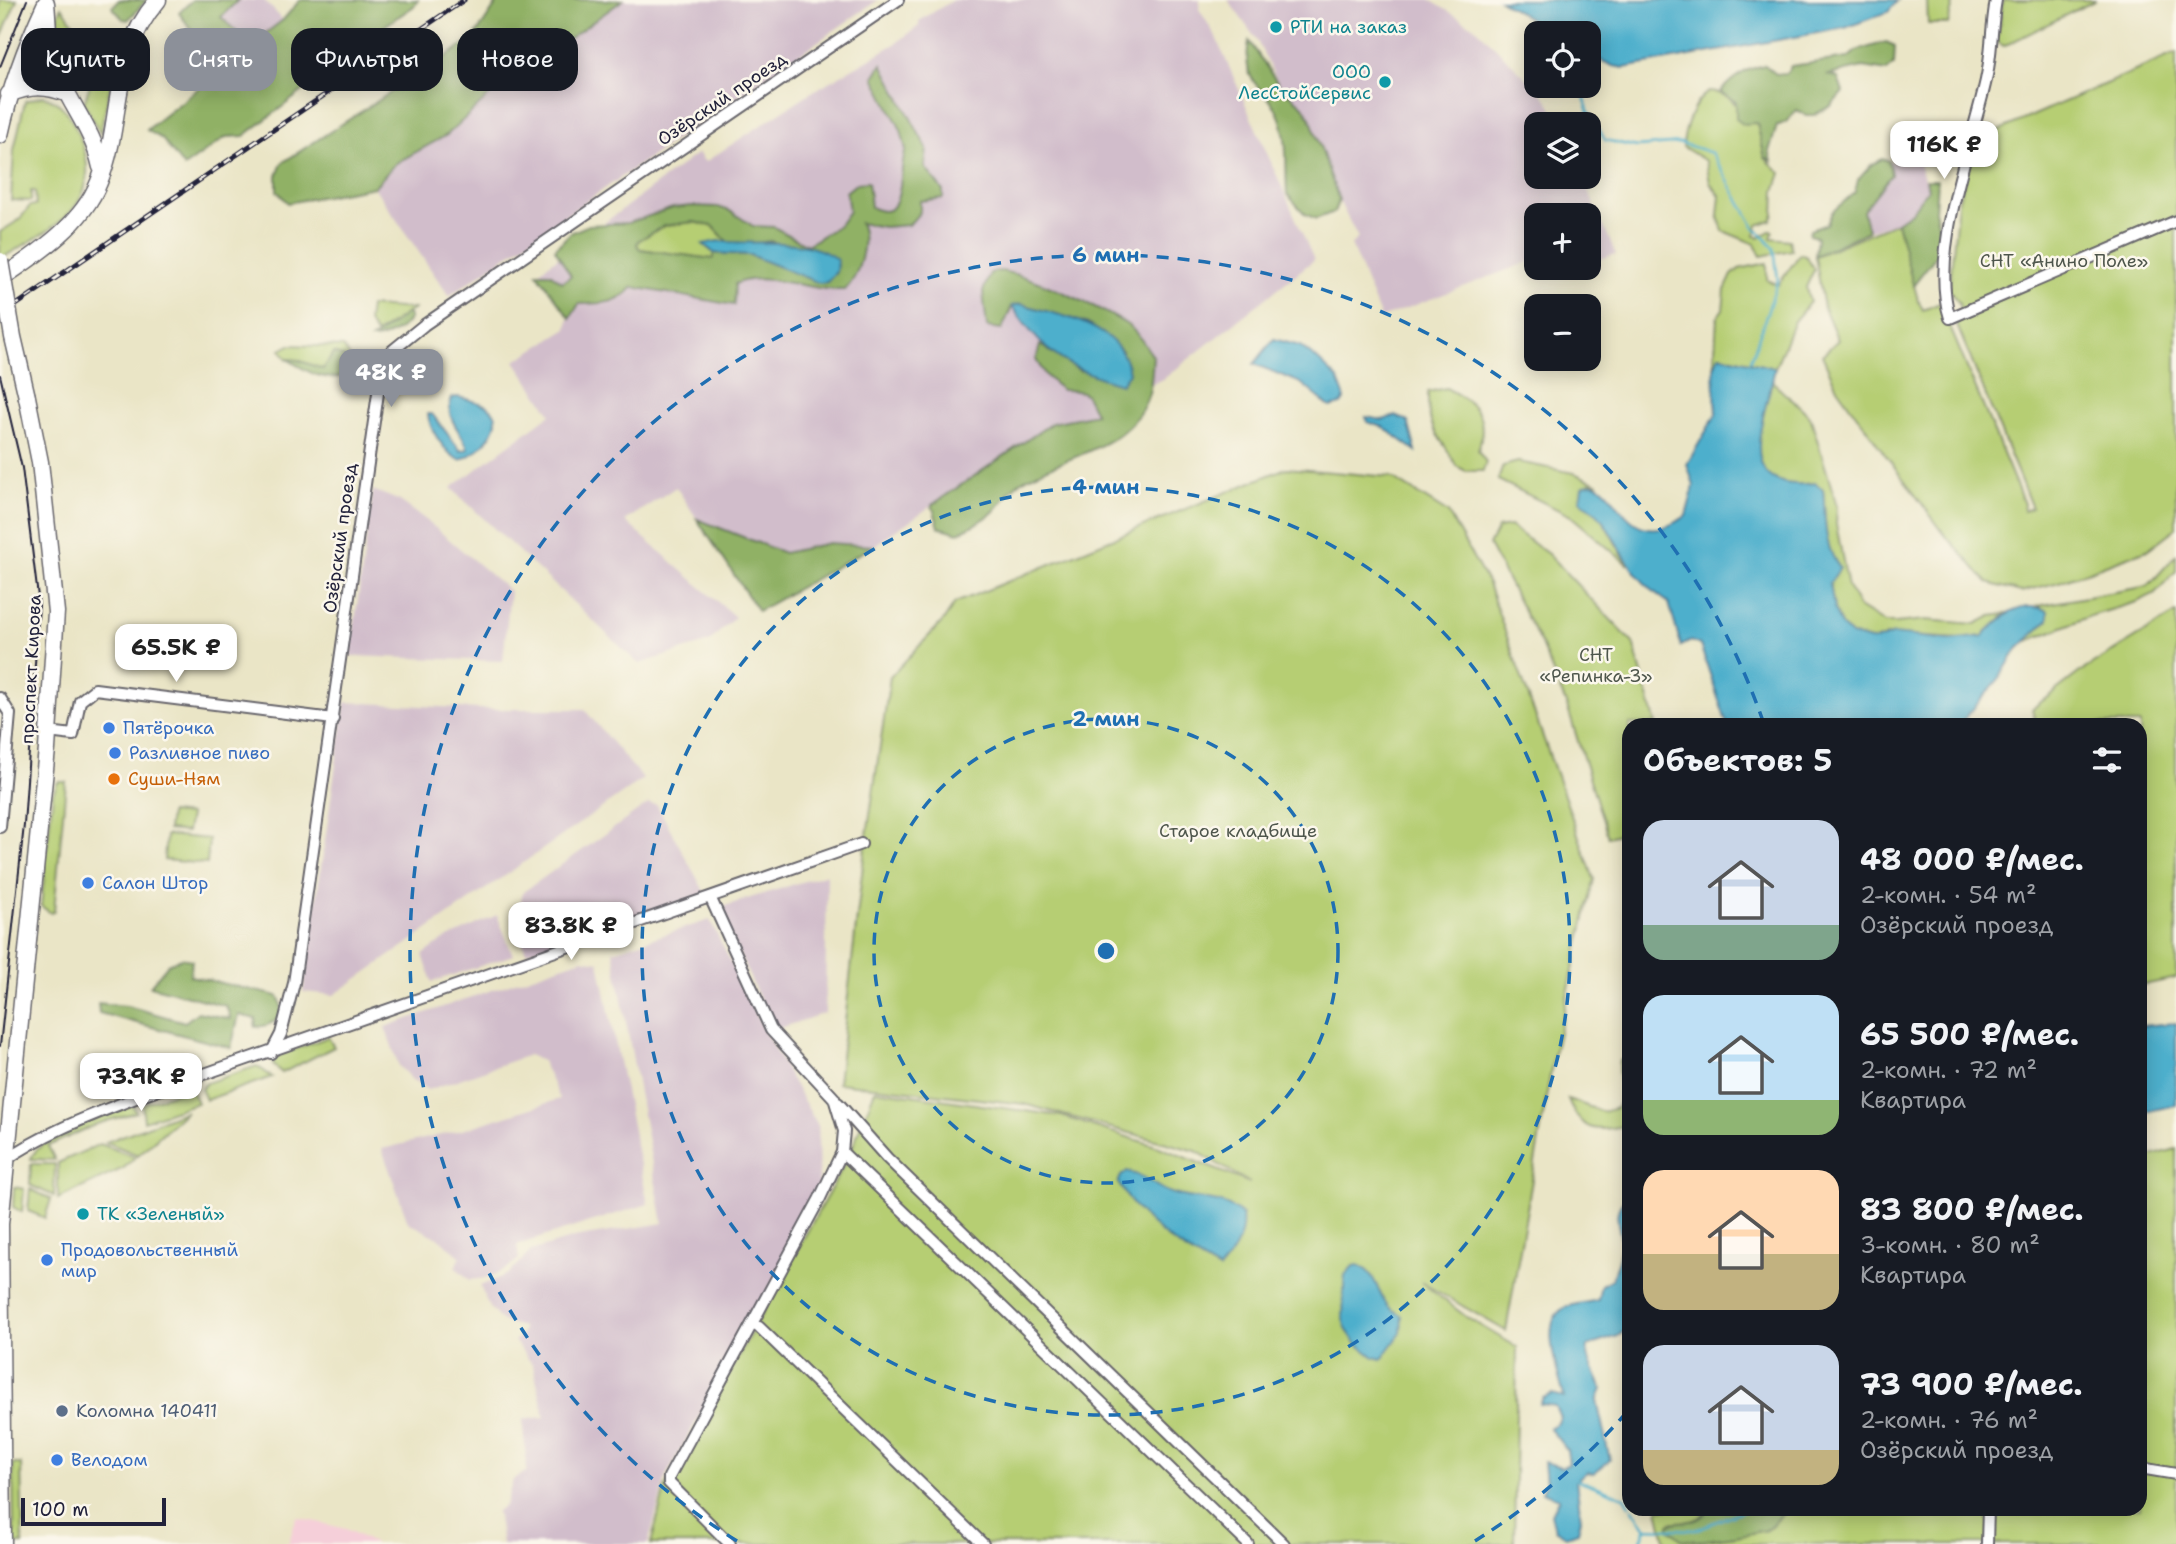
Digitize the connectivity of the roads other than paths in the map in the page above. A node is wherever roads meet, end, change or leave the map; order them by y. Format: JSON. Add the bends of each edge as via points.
{"nodes":[{"id":1,"x":158,"y":0,"type":"edge"},
{"id":2,"x":898,"y":0,"type":"edge"},
{"id":3,"x":1996,"y":0,"type":"edge"},
{"id":4,"x":47,"y":1,"type":"edge"},
{"id":5,"x":9,"y":94,"type":"junction"},
{"id":6,"x":68,"y":94,"type":"junction"},
{"id":7,"x":0,"y":135,"type":"edge"},
{"id":8,"x":103,"y":173,"type":"junction"},
{"id":9,"x":2176,"y":221,"type":"edge"},
{"id":10,"x":0,"y":261,"type":"edge"},
{"id":11,"x":0,"y":279,"type":"edge"},
{"id":12,"x":0,"y":698,"type":"edge"},
{"id":13,"x":333,"y":719,"type":"junction"},
{"id":14,"x":48,"y":732,"type":"junction"},
{"id":15,"x":0,"y":827,"type":"edge"},
{"id":16,"x":861,"y":844,"type":"dead end"},
{"id":17,"x":711,"y":899,"type":"junction"},
{"id":18,"x":271,"y":1053,"type":"junction"},
{"id":19,"x":834,"y":1098,"type":"junction"},
{"id":20,"x":842,"y":1152,"type":"junction"},
{"id":21,"x":4,"y":1161,"type":"junction"},
{"id":22,"x":0,"y":1224,"type":"edge"},
{"id":23,"x":760,"y":1327,"type":"dead end"},
{"id":24,"x":2147,"y":1469,"type":"edge"},
{"id":25,"x":2176,"y":1474,"type":"edge"},
{"id":26,"x":1988,"y":1516,"type":"edge"},
{"id":27,"x":3,"y":1544,"type":"edge"},
{"id":28,"x":730,"y":1544,"type":"edge"},
{"id":29,"x":983,"y":1544,"type":"edge"},
{"id":30,"x":1248,"y":1544,"type":"edge"},
{"id":31,"x":1284,"y":1544,"type":"edge"},
{"id":32,"x":1987,"y":1544,"type":"edge"}],
"edges":[{"from":1,"to":8,"type":"main road","via":[[131,37]]},
{"from":2,"to":13,"type":"street","name":"Озёрский проезд","via":[[392,351],[381,372]]},
{"from":3,"to":9,"type":"street","via":[[1987,78],[1956,197],[1943,276],[1950,318]]},
{"from":4,"to":5,"type":"main road"},
{"from":4,"to":6,"type":"main road","via":[[50,48]]},
{"from":5,"to":6,"type":"main road","via":[[37,87]]},
{"from":5,"to":7,"type":"main road"},
{"from":6,"to":8,"type":"main road","via":[[88,125]]},
{"from":8,"to":11,"type":"main road","via":[[86,207],[66,228]]},
{"from":10,"to":14,"type":"main road","name":"проспект Кирова","bridge":true,"via":[[53,562],[56,612]]},
{"from":12,"to":15,"type":"street","via":[[10,714]]},
{"from":13,"to":14,"type":"street","via":[[95,690],[80,701],[73,735]]},
{"from":13,"to":18,"type":"street","name":"Озёрский проезд","via":[[294,982],[281,1034]]},
{"from":14,"to":21,"type":"main road","name":"проспект Кирова"},
{"from":16,"to":17,"type":"street"},
{"from":17,"to":18,"type":"street","via":[[509,965]]},
{"from":17,"to":19,"type":"street","via":[[771,1030]]},
{"from":18,"to":21,"type":"street","via":[[65,1125]]},
{"from":19,"to":20,"type":"street","via":[[844,1131]]},
{"from":19,"to":31,"type":"street","via":[[887,1158]]},
{"from":20,"to":28,"type":"street","via":[[772,1292],[669,1477],[669,1483]]},
{"from":20,"to":30,"type":"street"},
{"from":21,"to":22,"type":"main road","name":"проспект Кирова"},
{"from":22,"to":27,"type":"main road","name":"проспект Кирова"},
{"from":23,"to":29,"type":"street"},
{"from":24,"to":25,"type":"street"},
{"from":26,"to":32,"type":"street"}]}
